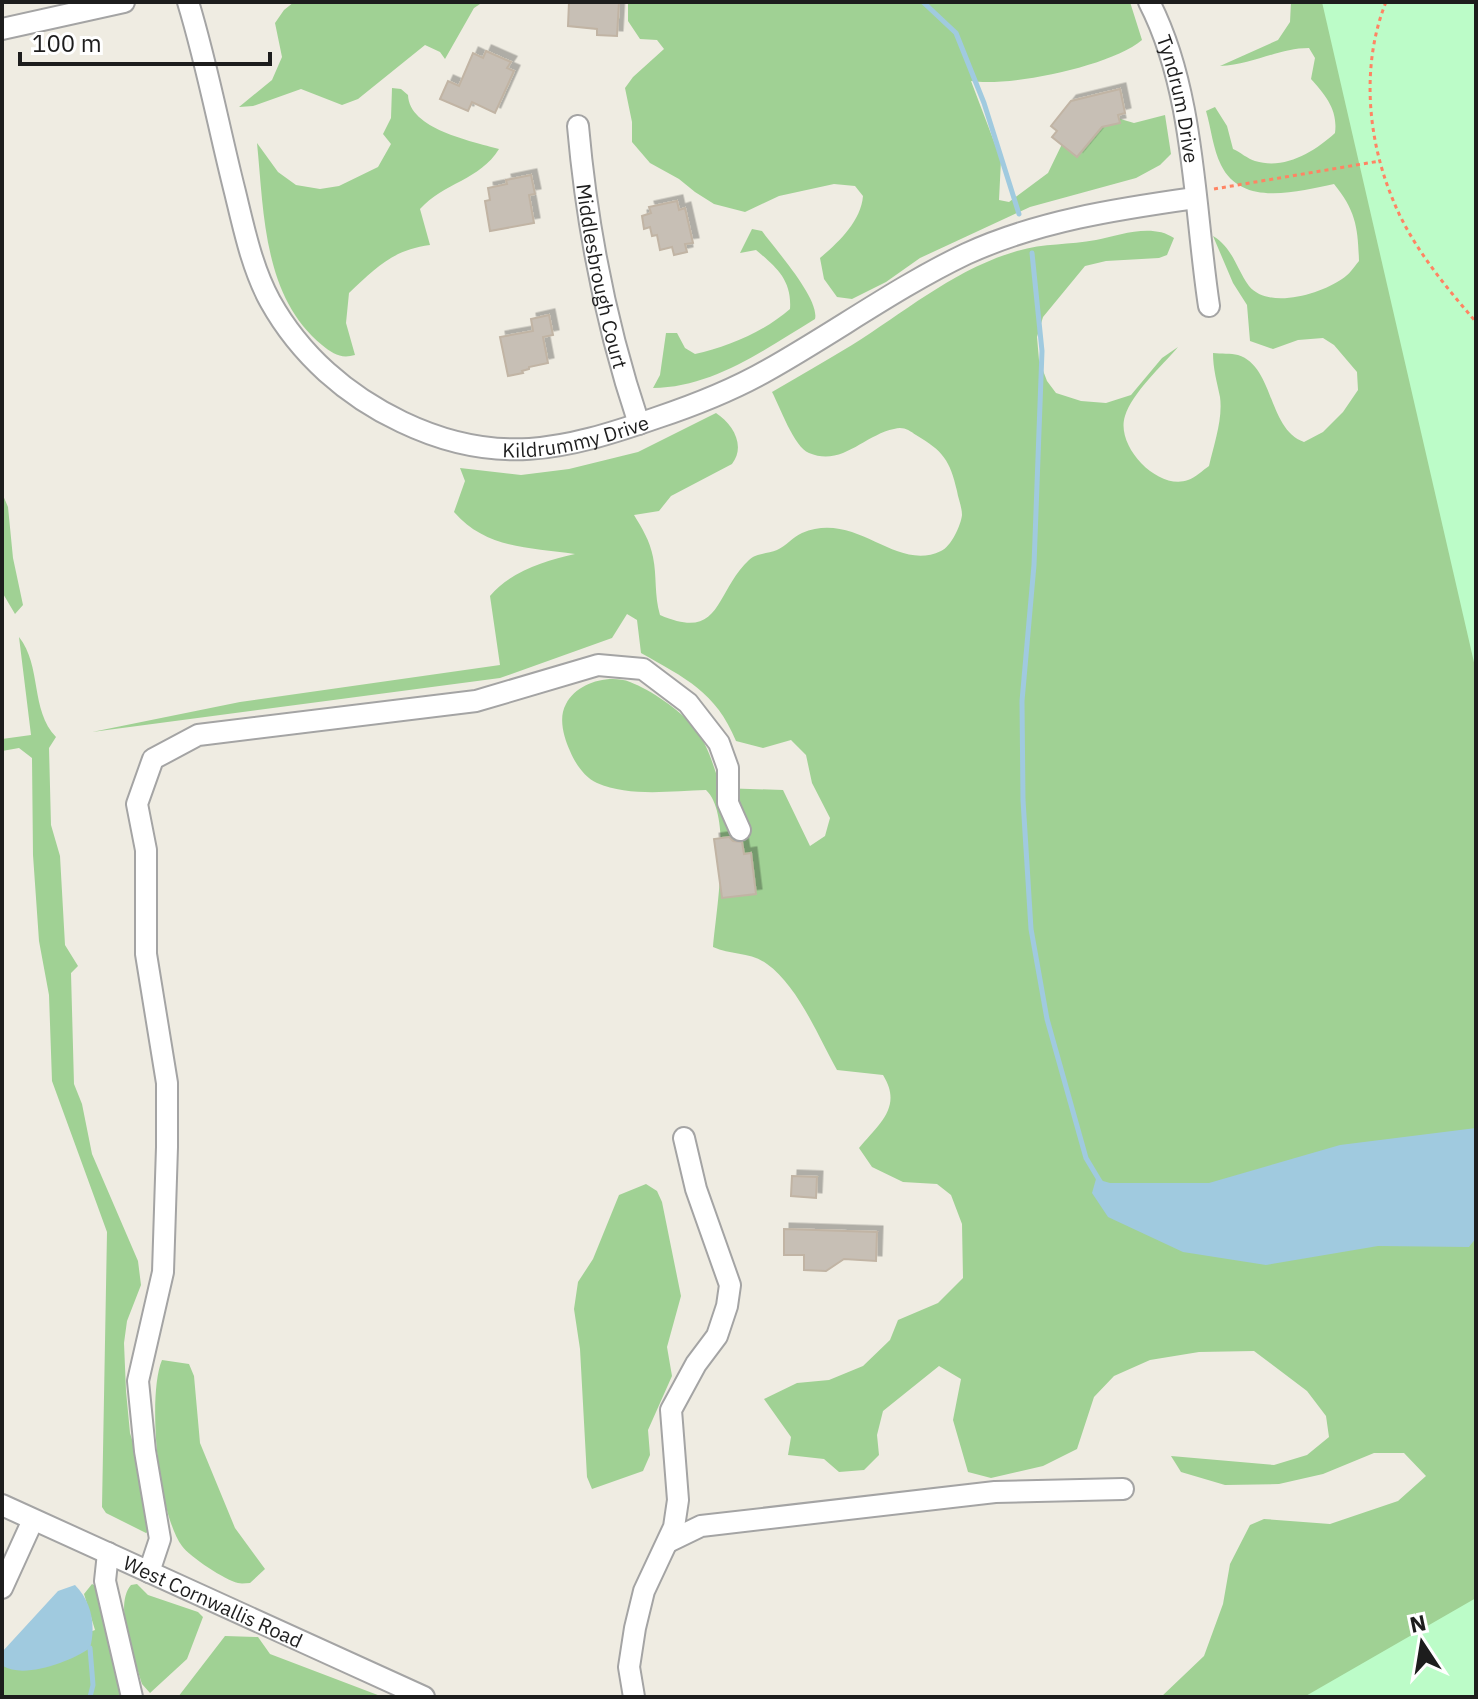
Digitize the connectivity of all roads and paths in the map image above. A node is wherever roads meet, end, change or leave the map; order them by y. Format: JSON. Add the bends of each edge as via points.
{"nodes":[{"id":1,"x":124,"y":2,"type":"edge"},
{"id":2,"x":188,"y":2,"type":"edge"},
{"id":3,"x":1149,"y":2,"type":"edge"},
{"id":4,"x":1386,"y":2,"type":"edge"},
{"id":5,"x":2,"y":29,"type":"edge"},
{"id":6,"x":578,"y":126,"type":"dead end"},
{"id":7,"x":1381,"y":161,"type":"junction"},
{"id":8,"x":1194,"y":195,"type":"junction"},
{"id":9,"x":1209,"y":306,"type":"dead end"},
{"id":10,"x":1476,"y":322,"type":"edge"},
{"id":11,"x":639,"y":424,"type":"junction"},
{"id":12,"x":740,"y":830,"type":"dead end"},
{"id":13,"x":684,"y":1138,"type":"dead end"},
{"id":14,"x":1123,"y":1489,"type":"dead end"},
{"id":15,"x":2,"y":1505,"type":"edge"},
{"id":16,"x":33,"y":1520,"type":"junction"},
{"id":17,"x":668,"y":1542,"type":"junction"},
{"id":18,"x":108,"y":1553,"type":"junction"},
{"id":19,"x":149,"y":1572,"type":"junction"},
{"id":20,"x":2,"y":1588,"type":"edge"},
{"id":21,"x":132,"y":1697,"type":"edge"},
{"id":22,"x":424,"y":1697,"type":"edge"},
{"id":23,"x":634,"y":1697,"type":"edge"}],
"edges":[{"from":1,"to":5,"type":"street"},
{"from":2,"to":11,"type":"street","name":"Kildrummy Drive","via":[[259,278],[282,322],[332,378],[359,399],[423,432],[473,446],[544,449]]},
{"from":3,"to":8,"type":"street","name":"Tyndrum Drive","via":[[1171,58]]},
{"from":4,"to":7,"type":"path","via":[[1369,69]]},
{"from":6,"to":11,"type":"street","name":"Middlesbrough Court","via":[[597,274]]},
{"from":7,"to":8,"type":"path"},
{"from":7,"to":10,"type":"path","via":[[1393,201],[1421,251]]},
{"from":8,"to":9,"type":"street","name":"Tyndrum Drive"},
{"from":8,"to":11,"type":"street","name":"Kildrummy Drive","via":[[1086,216],[992,243],[930,273],[750,380]]},
{"from":12,"to":19,"type":"street","via":[[728,803],[728,768],[719,743],[688,703],[643,669],[598,665],[476,701],[198,735],[153,759],[137,804],[146,850],[146,954],[167,1083],[167,1147],[163,1272],[138,1381],[160,1539]]},
{"from":13,"to":17,"type":"street","via":[[730,1285],[717,1336],[671,1410],[678,1500]]},
{"from":14,"to":17,"type":"street","via":[[995,1492],[715,1524]]},
{"from":15,"to":16,"type":"street","name":"West Cornwallis Road"},
{"from":16,"to":18,"type":"street","name":"West Cornwallis Road"},
{"from":16,"to":20,"type":"street"},
{"from":17,"to":23,"type":"street","via":[[644,1591],[635,1628],[629,1667]]},
{"from":18,"to":19,"type":"street","name":"West Cornwallis Road"},
{"from":18,"to":21,"type":"street","via":[[105,1581]]},
{"from":19,"to":22,"type":"street","name":"West Cornwallis Road"}]}
